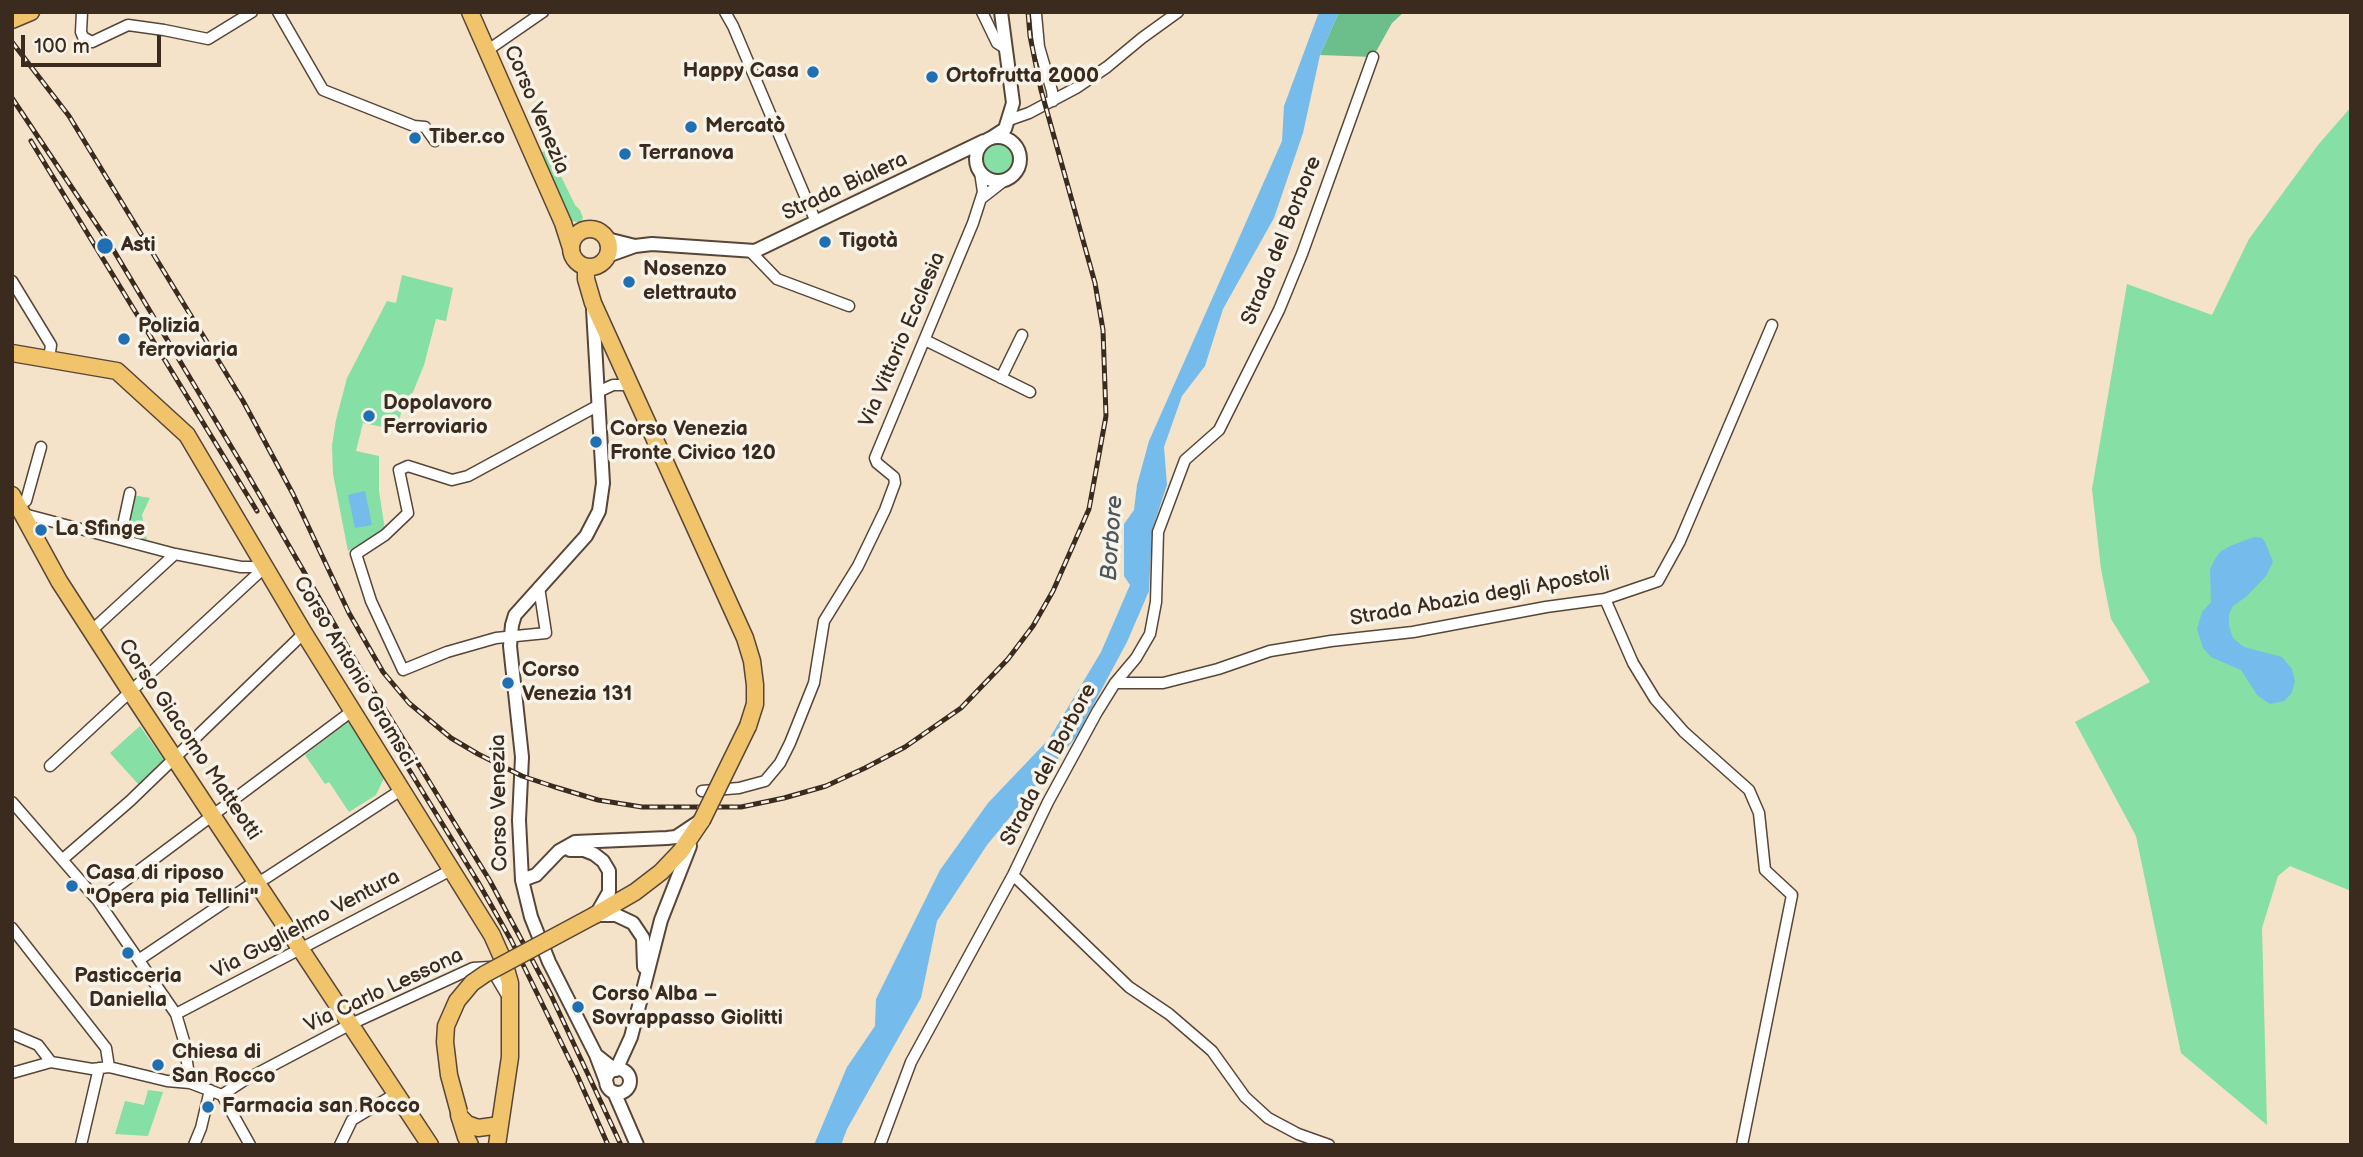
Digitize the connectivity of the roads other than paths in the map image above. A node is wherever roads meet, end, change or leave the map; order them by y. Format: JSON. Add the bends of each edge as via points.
{"nodes":[{"id":1,"x":31,"y":12,"type":"edge"},
{"id":2,"x":82,"y":12,"type":"edge"},
{"id":3,"x":252,"y":12,"type":"edge"},
{"id":4,"x":278,"y":12,"type":"edge"},
{"id":5,"x":470,"y":12,"type":"edge"},
{"id":6,"x":543,"y":12,"type":"edge"},
{"id":7,"x":725,"y":12,"type":"edge"},
{"id":8,"x":982,"y":12,"type":"edge"},
{"id":9,"x":1001,"y":12,"type":"edge"},
{"id":10,"x":1178,"y":12,"type":"edge"},
{"id":11,"x":1035,"y":14,"type":"dead end"},
{"id":12,"x":13,"y":20,"type":"edge"},
{"id":13,"x":1005,"y":48,"type":"junction"},
{"id":14,"x":488,"y":50,"type":"junction"},
{"id":15,"x":1373,"y":57,"type":"dead end"},
{"id":16,"x":1053,"y":101,"type":"junction"},
{"id":17,"x":1009,"y":120,"type":"junction"},
{"id":18,"x":988,"y":140,"type":"junction"},
{"id":19,"x":435,"y":141,"type":"dead end"},
{"id":20,"x":1017,"y":148,"type":"junction"},
{"id":21,"x":956,"y":156,"type":"junction"},
{"id":22,"x":979,"y":169,"type":"junction"},
{"id":23,"x":1004,"y":180,"type":"junction"},
{"id":24,"x":982,"y":199,"type":"junction"},
{"id":25,"x":817,"y":222,"type":"junction"},
{"id":26,"x":563,"y":223,"type":"junction"},
{"id":27,"x":579,"y":232,"type":"junction"},
{"id":28,"x":607,"y":239,"type":"junction"},
{"id":29,"x":635,"y":246,"type":"junction"},
{"id":30,"x":571,"y":248,"type":"junction"},
{"id":31,"x":751,"y":251,"type":"junction"},
{"id":32,"x":607,"y":256,"type":"junction"},
{"id":33,"x":586,"y":267,"type":"junction"},
{"id":34,"x":12,"y":281,"type":"edge"},
{"id":35,"x":593,"y":303,"type":"junction"},
{"id":36,"x":849,"y":306,"type":"dead end"},
{"id":37,"x":1772,"y":325,"type":"dead end"},
{"id":38,"x":1021,"y":335,"type":"dead end"},
{"id":39,"x":925,"y":340,"type":"junction"},
{"id":40,"x":12,"y":353,"type":"edge"},
{"id":41,"x":49,"y":359,"type":"junction"},
{"id":42,"x":1001,"y":378,"type":"junction"},
{"id":43,"x":631,"y":385,"type":"junction"},
{"id":44,"x":598,"y":392,"type":"junction"},
{"id":45,"x":1030,"y":392,"type":"dead end"},
{"id":46,"x":599,"y":405,"type":"junction"},
{"id":47,"x":41,"y":447,"type":"dead end"},
{"id":48,"x":130,"y":493,"type":"dead end"},
{"id":49,"x":15,"y":506,"type":"edge"},
{"id":50,"x":120,"y":539,"type":"junction"},
{"id":51,"x":174,"y":554,"type":"junction"},
{"id":52,"x":265,"y":567,"type":"junction"},
{"id":53,"x":539,"y":587,"type":"junction"},
{"id":54,"x":1605,"y":599,"type":"junction"},
{"id":55,"x":91,"y":631,"type":"junction"},
{"id":56,"x":304,"y":633,"type":"junction"},
{"id":57,"x":511,"y":637,"type":"junction"},
{"id":58,"x":1115,"y":683,"type":"junction"},
{"id":59,"x":130,"y":691,"type":"junction"},
{"id":60,"x":352,"y":711,"type":"junction"},
{"id":61,"x":174,"y":758,"type":"junction"},
{"id":62,"x":50,"y":766,"type":"dead end"},
{"id":63,"x":401,"y":790,"type":"junction"},
{"id":64,"x":702,"y":791,"type":"dead end"},
{"id":65,"x":12,"y":802,"type":"edge"},
{"id":66,"x":213,"y":816,"type":"junction"},
{"id":67,"x":702,"y":820,"type":"junction"},
{"id":68,"x":559,"y":851,"type":"junction"},
{"id":69,"x":63,"y":859,"type":"junction"},
{"id":70,"x":453,"y":869,"type":"junction"},
{"id":71,"x":1013,"y":875,"type":"junction"},
{"id":72,"x":522,"y":880,"type":"junction"},
{"id":73,"x":257,"y":882,"type":"junction"},
{"id":74,"x":98,"y":901,"type":"junction"},
{"id":75,"x":595,"y":915,"type":"junction"},
{"id":76,"x":12,"y":928,"type":"edge"},
{"id":77,"x":301,"y":950,"type":"junction"},
{"id":78,"x":140,"y":959,"type":"junction"},
{"id":79,"x":643,"y":984,"type":"junction"},
{"id":80,"x":511,"y":1004,"type":"junction"},
{"id":81,"x":176,"y":1014,"type":"junction"},
{"id":82,"x":351,"y":1024,"type":"junction"},
{"id":83,"x":12,"y":1034,"type":"edge"},
{"id":84,"x":51,"y":1062,"type":"junction"},
{"id":85,"x":104,"y":1068,"type":"junction"},
{"id":86,"x":12,"y":1073,"type":"edge"},
{"id":87,"x":618,"y":1080,"type":"junction"},
{"id":88,"x":190,"y":1083,"type":"junction"},
{"id":89,"x":210,"y":1090,"type":"junction"},
{"id":90,"x":395,"y":1094,"type":"junction"},
{"id":91,"x":222,"y":1095,"type":"junction"},
{"id":92,"x":459,"y":1115,"type":"junction"},
{"id":93,"x":500,"y":1125,"type":"junction"},
{"id":94,"x":467,"y":1142,"type":"edge"},
{"id":95,"x":249,"y":1143,"type":"edge"},
{"id":96,"x":81,"y":1145,"type":"edge"},
{"id":97,"x":194,"y":1145,"type":"edge"},
{"id":98,"x":259,"y":1145,"type":"edge"},
{"id":99,"x":340,"y":1145,"type":"edge"},
{"id":100,"x":430,"y":1145,"type":"edge"},
{"id":101,"x":497,"y":1145,"type":"edge"},
{"id":102,"x":637,"y":1145,"type":"edge"},
{"id":103,"x":880,"y":1145,"type":"edge"},
{"id":104,"x":1329,"y":1145,"type":"edge"},
{"id":105,"x":1742,"y":1145,"type":"edge"}],
"edges":[{"from":1,"to":12,"type":"main road"},
{"from":2,"to":3,"type":"street","via":[[80,32],[92,42],[128,26],[208,39]]},
{"from":4,"to":19,"type":"street","via":[[323,90],[425,127]]},
{"from":5,"to":14,"type":"main road","name":"Corso Venezia"},
{"from":6,"to":14,"type":"street"},
{"from":7,"to":25,"type":"street"},
{"from":8,"to":13,"type":"street","via":[[996,43]]},
{"from":9,"to":13,"type":"street"},
{"from":10,"to":16,"type":"street","via":[[1107,67]]},
{"from":11,"to":16,"type":"street"},
{"from":13,"to":17,"type":"street","via":[[1014,93]]},
{"from":14,"to":26,"type":"main road","name":"Corso Venezia"},
{"from":15,"to":58,"type":"street","name":"Strada del Borbore","via":[[1279,310],[1219,430],[1185,460],[1158,532],[1150,634]]},
{"from":16,"to":17,"type":"street"},
{"from":17,"to":18,"type":"street","name":"Strada Bialera","via":[[1002,133]]},
{"from":17,"to":20,"type":"street"},
{"from":18,"to":20,"type":"street","via":[[1008,139]]},
{"from":18,"to":21,"type":"street","name":"Strada Bialera"},
{"from":18,"to":22,"type":"street","via":[[976,155]]},
{"from":20,"to":23,"type":"street","via":[[1018,167]]},
{"from":21,"to":22,"type":"street"},
{"from":21,"to":25,"type":"street","name":"Strada Bialera"},
{"from":22,"to":23,"type":"street","via":[[989,179]]},
{"from":22,"to":24,"type":"street","name":"Via Vittorio Ecclesia"},
{"from":23,"to":24,"type":"street","name":"Via Vittorio Ecclesia"},
{"from":24,"to":39,"type":"street","name":"Via Vittorio Ecclesia"},
{"from":25,"to":31,"type":"street","name":"Strada Bialera"},
{"from":26,"to":27,"type":"main road"},
{"from":26,"to":30,"type":"main road","name":"Corso Venezia"},
{"from":27,"to":28,"type":"main road","via":[[594,229]]},
{"from":27,"to":30,"type":"main road"},
{"from":28,"to":29,"type":"street","name":"Strada Bialera"},
{"from":28,"to":32,"type":"main road"},
{"from":29,"to":31,"type":"street","name":"Strada Bialera","via":[[674,244]]},
{"from":29,"to":32,"type":"street","name":"Strada Bialera"},
{"from":30,"to":33,"type":"main road","via":[[575,260]]},
{"from":31,"to":36,"type":"street","via":[[777,279]]},
{"from":32,"to":33,"type":"main road","via":[[598,265]]},
{"from":33,"to":35,"type":"main road","name":"Corso Venezia"},
{"from":34,"to":41,"type":"street","via":[[51,345]]},
{"from":35,"to":43,"type":"main road","name":"Corso Venezia"},
{"from":35,"to":44,"type":"street","name":"Corso Venezia"},
{"from":37,"to":54,"type":"street","name":"Strada Abazia degli Apostoli","via":[[1680,541],[1658,581]]},
{"from":38,"to":42,"type":"street"},
{"from":39,"to":42,"type":"street"},
{"from":39,"to":64,"type":"street","name":"Via Vittorio Ecclesia","via":[[874,458],[895,483],[858,566],[824,621],[814,682],[780,763],[765,781]]},
{"from":40,"to":41,"type":"main road","name":"Corso Antonio Gramsci"},
{"from":41,"to":52,"type":"main road","name":"Corso Antonio Gramsci","via":[[117,371],[187,435]]},
{"from":42,"to":45,"type":"street"},
{"from":43,"to":44,"type":"street","via":[[613,385]]},
{"from":43,"to":67,"type":"main road","name":"Corso Venezia","bridge":true,"via":[[752,661],[755,704]]},
{"from":44,"to":46,"type":"street","name":"Corso Venezia"},
{"from":46,"to":53,"type":"street","name":"Corso Venezia","via":[[603,483],[599,511],[586,536]]},
{"from":46,"to":57,"type":"street","via":[[468,476],[452,480],[408,466],[399,470],[408,513],[356,554],[402,670],[447,652]]},
{"from":47,"to":49,"type":"street","via":[[26,501]]},
{"from":48,"to":50,"type":"street"},
{"from":49,"to":50,"type":"street"},
{"from":49,"to":55,"type":"main road","name":"Corso Giacomo Matteotti"},
{"from":50,"to":51,"type":"street"},
{"from":51,"to":52,"type":"street"},
{"from":51,"to":55,"type":"street"},
{"from":52,"to":56,"type":"main road","name":"Corso Antonio Gramsci"},
{"from":52,"to":59,"type":"street"},
{"from":53,"to":57,"type":"street","name":"Corso Venezia","via":[[515,615]]},
{"from":53,"to":57,"type":"street","via":[[546,633]]},
{"from":54,"to":58,"type":"street","name":"Strada Abazia degli Apostoli","via":[[1270,651],[1163,683]]},
{"from":54,"to":105,"type":"street","via":[[1633,663],[1655,699],[1684,732],[1749,790],[1759,813],[1765,870],[1791,895]]},
{"from":55,"to":59,"type":"main road","name":"Corso Giacomo Matteotti"},
{"from":56,"to":60,"type":"main road","name":"Corso Antonio Gramsci"},
{"from":56,"to":61,"type":"street"},
{"from":57,"to":72,"type":"street","name":"Corso Venezia","via":[[522,757]]},
{"from":58,"to":71,"type":"street","name":"Strada del Borbore"},
{"from":59,"to":61,"type":"main road","name":"Corso Giacomo Matteotti"},
{"from":59,"to":62,"type":"street"},
{"from":60,"to":63,"type":"main road","name":"Corso Antonio Gramsci"},
{"from":60,"to":66,"type":"street"},
{"from":61,"to":66,"type":"main road","name":"Corso Giacomo Matteotti"},
{"from":61,"to":69,"type":"street"},
{"from":63,"to":70,"type":"main road","name":"Corso Antonio Gramsci"},
{"from":63,"to":73,"type":"street"},
{"from":65,"to":69,"type":"street"},
{"from":66,"to":73,"type":"main road","name":"Corso Giacomo Matteotti"},
{"from":66,"to":74,"type":"street"},
{"from":67,"to":68,"type":"street","via":[[676,836],[576,842]]},
{"from":67,"to":75,"type":"main road","name":"Corso Venezia","via":[[661,872]]},
{"from":67,"to":79,"type":"street","via":[[667,901]]},
{"from":68,"to":72,"type":"street","via":[[536,875]]},
{"from":68,"to":75,"type":"street","via":[[584,850],[603,861],[609,871],[609,892]]},
{"from":69,"to":74,"type":"street"},
{"from":70,"to":77,"type":"street","name":"Via Guglielmo Ventura"},
{"from":70,"to":80,"type":"main road","name":"Corso Antonio Gramsci","via":[[504,962]]},
{"from":71,"to":103,"type":"street","name":"Strada del Borbore","via":[[911,1062]]},
{"from":71,"to":104,"type":"street","via":[[1129,987],[1212,1051],[1245,1097],[1268,1118]]},
{"from":72,"to":87,"type":"street","name":"Corso Venezia","via":[[549,962],[596,1055]]},
{"from":73,"to":77,"type":"main road","name":"Corso Giacomo Matteotti"},
{"from":73,"to":78,"type":"street"},
{"from":74,"to":78,"type":"street"},
{"from":75,"to":79,"type":"street","via":[[626,918],[639,929],[645,947]]},
{"from":75,"to":92,"type":"main road","name":"Corso Venezia","bridge":true,"via":[[485,974],[457,1001],[444,1042]]},
{"from":76,"to":85,"type":"street","via":[[106,1048]]},
{"from":77,"to":81,"type":"street","name":"Via Guglielmo Ventura"},
{"from":77,"to":82,"type":"main road","name":"Corso Giacomo Matteotti"},
{"from":78,"to":81,"type":"street"},
{"from":79,"to":87,"type":"street"},
{"from":80,"to":82,"type":"street","name":"Via Carlo Lessona","via":[[490,967],[473,968]]},
{"from":80,"to":93,"type":"main road","name":"Corso Antonio Gramsci","via":[[510,1057]]},
{"from":81,"to":88,"type":"street"},
{"from":82,"to":90,"type":"main road","name":"Corso Giacomo Matteotti"},
{"from":82,"to":91,"type":"street","name":"Via Carlo Lessona"},
{"from":83,"to":84,"type":"street","via":[[38,1045]]},
{"from":84,"to":85,"type":"street"},
{"from":84,"to":86,"type":"street"},
{"from":85,"to":88,"type":"street"},
{"from":85,"to":96,"type":"street"},
{"from":87,"to":102,"type":"street","name":"Corso Venezia"},
{"from":88,"to":89,"type":"street"},
{"from":89,"to":91,"type":"street"},
{"from":89,"to":97,"type":"street"},
{"from":90,"to":99,"type":"street","via":[[352,1120]]},
{"from":90,"to":100,"type":"main road","name":"Corso Giacomo Matteotti"},
{"from":91,"to":95,"type":"street"},
{"from":92,"to":93,"type":"main road","via":[[478,1128]]},
{"from":92,"to":94,"type":"main road","name":"Corso Venezia"},
{"from":93,"to":101,"type":"main road","name":"Corso Antonio Gramsci"},
{"from":95,"to":98,"type":"street"}]}
